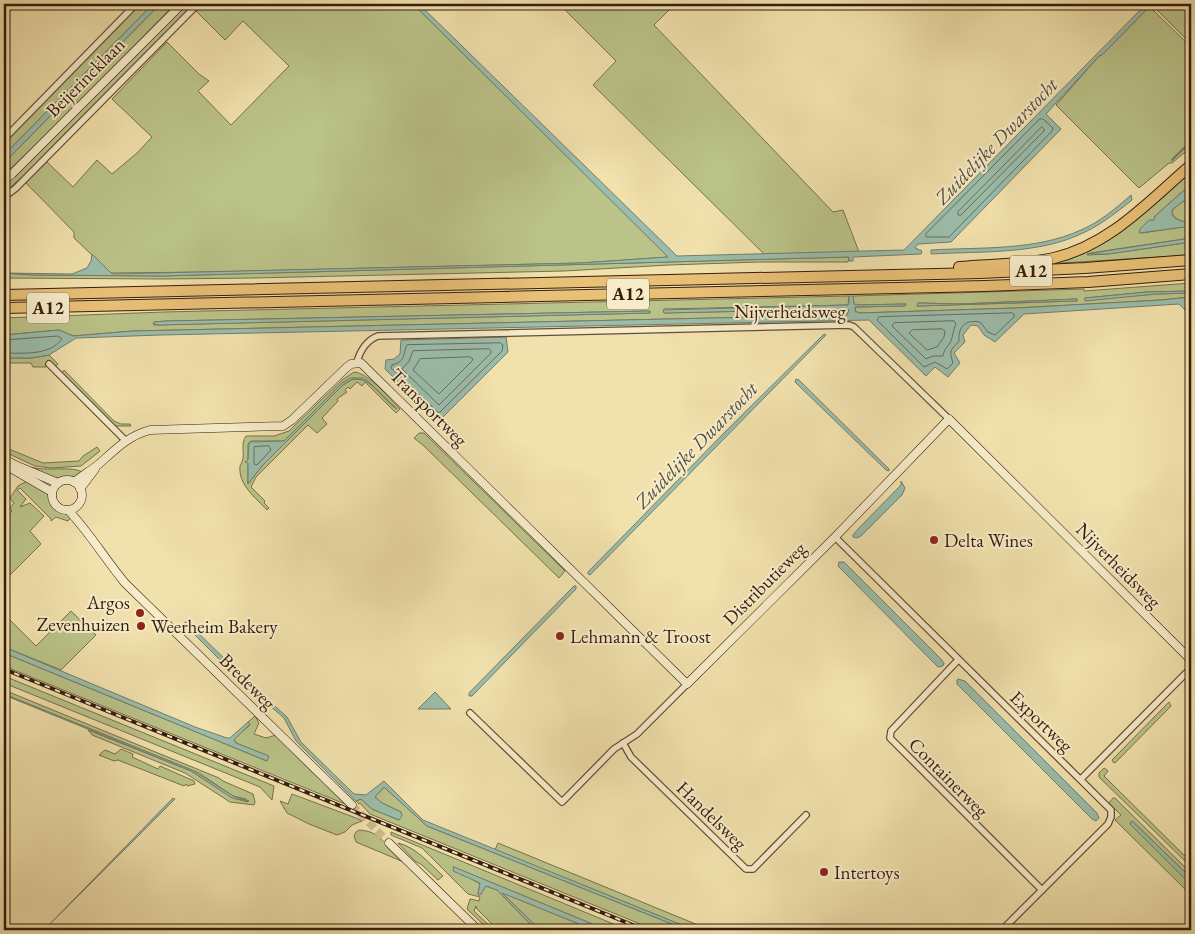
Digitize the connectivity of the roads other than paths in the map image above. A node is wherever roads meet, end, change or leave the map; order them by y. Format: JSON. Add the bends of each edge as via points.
{"nodes":[{"id":1,"x":136,"y":4,"type":"edge"},
{"id":2,"x":182,"y":4,"type":"edge"},
{"id":3,"x":198,"y":4,"type":"edge"},
{"id":4,"x":4,"y":139,"type":"edge"},
{"id":5,"x":1191,"y":165,"type":"edge"},
{"id":6,"x":12,"y":174,"type":"junction"},
{"id":7,"x":4,"y":180,"type":"edge"},
{"id":8,"x":4,"y":185,"type":"edge"},
{"id":9,"x":4,"y":197,"type":"edge"},
{"id":10,"x":1191,"y":260,"type":"edge"},
{"id":11,"x":1191,"y":274,"type":"edge"},
{"id":12,"x":870,"y":276,"type":"junction"},
{"id":13,"x":4,"y":295,"type":"edge"},
{"id":14,"x":4,"y":308,"type":"edge"},
{"id":15,"x":358,"y":362,"type":"junction"},
{"id":16,"x":48,"y":364,"type":"dead end"},
{"id":17,"x":949,"y":419,"type":"junction"},
{"id":18,"x":125,"y":440,"type":"junction"},
{"id":19,"x":4,"y":459,"type":"edge"},
{"id":20,"x":4,"y":463,"type":"edge"},
{"id":21,"x":98,"y":464,"type":"junction"},
{"id":22,"x":74,"y":482,"type":"junction"},
{"id":23,"x":58,"y":483,"type":"junction"},
{"id":24,"x":80,"y":489,"type":"junction"},
{"id":25,"x":52,"y":492,"type":"junction"},
{"id":26,"x":76,"y":506,"type":"junction"},
{"id":27,"x":68,"y":510,"type":"junction"},
{"id":28,"x":86,"y":531,"type":"junction"},
{"id":29,"x":835,"y":537,"type":"junction"},
{"id":30,"x":958,"y":660,"type":"junction"},
{"id":31,"x":1191,"y":660,"type":"edge"},
{"id":32,"x":1191,"y":668,"type":"edge"},
{"id":33,"x":686,"y":684,"type":"junction"},
{"id":34,"x":470,"y":713,"type":"dead end"},
{"id":35,"x":623,"y":743,"type":"junction"},
{"id":36,"x":1081,"y":780,"type":"junction"},
{"id":37,"x":352,"y":805,"type":"tunnel mouth"},
{"id":38,"x":806,"y":815,"type":"dead end"},
{"id":39,"x":389,"y":843,"type":"tunnel mouth"},
{"id":40,"x":1042,"y":890,"type":"junction"},
{"id":41,"x":478,"y":930,"type":"edge"},
{"id":42,"x":1002,"y":930,"type":"edge"}],
"edges":[{"from":1,"to":4,"type":"street"},
{"from":2,"to":6,"type":"street","name":"Beijerincklaan"},
{"from":3,"to":9,"type":"street"},
{"from":5,"to":12,"type":"highway","number":"A12","via":[[1117,228],[1073,252],[1034,262]]},
{"from":6,"to":7,"type":"street","name":"Beijerincklaan"},
{"from":6,"to":8,"type":"street","name":"Beijerincklaan"},
{"from":10,"to":12,"type":"highway","number":"A12","via":[[1068,269]]},
{"from":11,"to":14,"type":"highway","number":"A12","via":[[985,286]]},
{"from":12,"to":13,"type":"highway","number":"A12"},
{"from":15,"to":17,"type":"street","name":"Nijverheidsweg","via":[[363,348],[378,336],[849,325]]},
{"from":15,"to":18,"type":"street","via":[[346,367],[282,426],[150,430]]},
{"from":15,"to":33,"type":"street","name":"Transportweg"},
{"from":16,"to":18,"type":"street"},
{"from":17,"to":29,"type":"street","name":"Distributieweg"},
{"from":17,"to":31,"type":"street","name":"Nijverheidsweg"},
{"from":18,"to":21,"type":"street"},
{"from":19,"to":23,"type":"street"},
{"from":20,"to":25,"type":"street"},
{"from":21,"to":22,"type":"street"},
{"from":21,"to":24,"type":"street"},
{"from":22,"to":23,"type":"street"},
{"from":22,"to":24,"type":"street"},
{"from":23,"to":25,"type":"street"},
{"from":24,"to":26,"type":"street","via":[[81,498]]},
{"from":25,"to":27,"type":"street","via":[[56,505]]},
{"from":26,"to":27,"type":"street"},
{"from":26,"to":28,"type":"street","name":"Bredeweg"},
{"from":27,"to":28,"type":"street","name":"Bredeweg"},
{"from":28,"to":37,"type":"street","name":"Bredeweg","via":[[126,583]]},
{"from":29,"to":30,"type":"street","name":"Exportweg"},
{"from":29,"to":33,"type":"street","name":"Distributieweg"},
{"from":30,"to":36,"type":"street","name":"Exportweg"},
{"from":30,"to":40,"type":"street","name":"Containerweg","via":[[891,731],[890,738]]},
{"from":32,"to":36,"type":"street"},
{"from":33,"to":35,"type":"street","name":"Distributieweg","via":[[637,734]]},
{"from":34,"to":35,"type":"street","name":"Distributieweg","via":[[562,802]]},
{"from":35,"to":38,"type":"street","name":"Handelsweg","via":[[631,757],[746,869],[753,869]]},
{"from":36,"to":40,"type":"street","name":"Exportweg","via":[[1111,810],[1111,817],[1108,824]]},
{"from":39,"to":41,"type":"street"},
{"from":40,"to":42,"type":"street","name":"Exportweg"}]}
